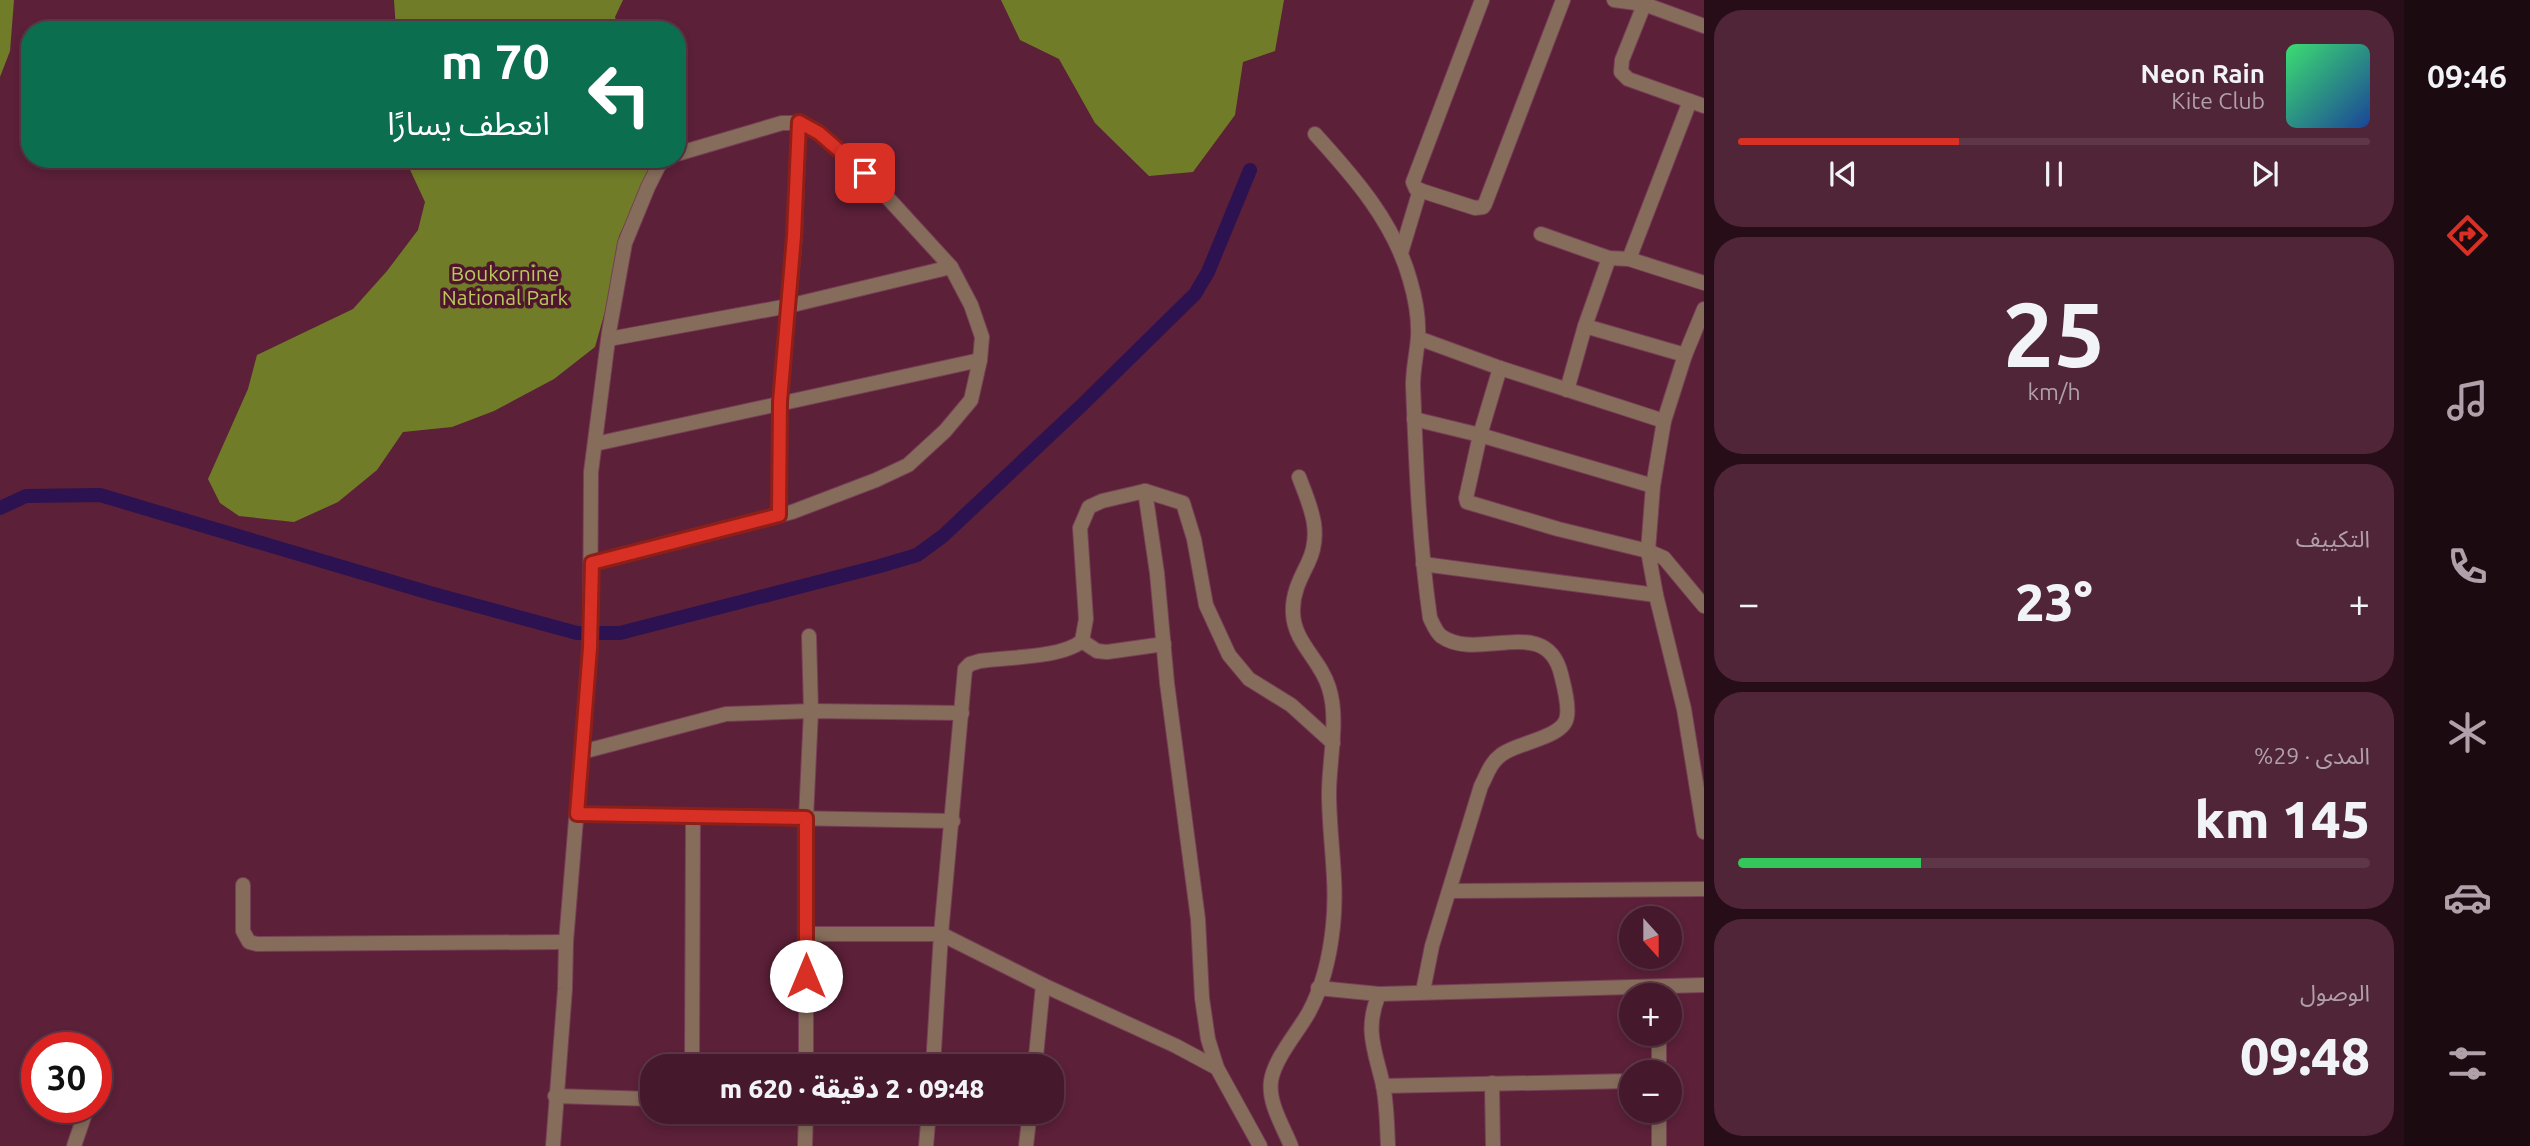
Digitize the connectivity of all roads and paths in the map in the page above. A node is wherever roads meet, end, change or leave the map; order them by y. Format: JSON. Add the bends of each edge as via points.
{"nodes":[{"id":1,"x":1482,"y":0,"type":"edge"},
{"id":2,"x":1563,"y":0,"type":"edge"},
{"id":3,"x":1614,"y":0,"type":"edge"},
{"id":4,"x":1645,"y":2,"type":"edge"},
{"id":5,"x":1704,"y":26,"type":"edge"},
{"id":6,"x":1690,"y":101,"type":"junction"},
{"id":7,"x":1704,"y":106,"type":"edge"},
{"id":8,"x":799,"y":122,"type":"junction"},
{"id":9,"x":1315,"y":134,"type":"dead end"},
{"id":10,"x":686,"y":151,"type":"edge"},
{"id":11,"x":658,"y":168,"type":"edge"},
{"id":12,"x":1420,"y":190,"type":"junction"},
{"id":13,"x":1541,"y":234,"type":"dead end"},
{"id":14,"x":1401,"y":253,"type":"junction"},
{"id":15,"x":1609,"y":258,"type":"junction"},
{"id":16,"x":1629,"y":259,"type":"junction"},
{"id":17,"x":951,"y":267,"type":"junction"},
{"id":18,"x":1704,"y":283,"type":"edge"},
{"id":19,"x":788,"y":306,"type":"junction"},
{"id":20,"x":1704,"y":309,"type":"edge"},
{"id":21,"x":1586,"y":326,"type":"junction"},
{"id":22,"x":1418,"y":338,"type":"junction"},
{"id":23,"x":609,"y":339,"type":"junction"},
{"id":24,"x":1685,"y":355,"type":"junction"},
{"id":25,"x":980,"y":360,"type":"junction"},
{"id":26,"x":1500,"y":368,"type":"junction"},
{"id":27,"x":1567,"y":390,"type":"junction"},
{"id":28,"x":780,"y":402,"type":"junction"},
{"id":29,"x":1414,"y":419,"type":"junction"},
{"id":30,"x":1664,"y":421,"type":"junction"},
{"id":31,"x":1480,"y":435,"type":"junction"},
{"id":32,"x":595,"y":444,"type":"junction"},
{"id":33,"x":1299,"y":477,"type":"dead end"},
{"id":34,"x":1653,"y":486,"type":"junction"},
{"id":35,"x":1145,"y":491,"type":"junction"},
{"id":36,"x":779,"y":515,"type":"junction"},
{"id":37,"x":1648,"y":551,"type":"junction"},
{"id":38,"x":592,"y":563,"type":"junction"},
{"id":39,"x":1423,"y":564,"type":"junction"},
{"id":40,"x":1656,"y":595,"type":"junction"},
{"id":41,"x":1704,"y":606,"type":"edge"},
{"id":42,"x":809,"y":636,"type":"dead end"},
{"id":43,"x":1082,"y":641,"type":"junction"},
{"id":44,"x":1164,"y":645,"type":"junction"},
{"id":45,"x":811,"y":711,"type":"junction"},
{"id":46,"x":962,"y":713,"type":"junction"},
{"id":47,"x":1333,"y":743,"type":"junction"},
{"id":48,"x":582,"y":752,"type":"junction"},
{"id":49,"x":577,"y":814,"type":"junction"},
{"id":50,"x":693,"y":816,"type":"junction"},
{"id":51,"x":806,"y":818,"type":"junction"},
{"id":52,"x":953,"y":821,"type":"junction"},
{"id":53,"x":1704,"y":832,"type":"edge"},
{"id":54,"x":243,"y":885,"type":"dead end"},
{"id":55,"x":1704,"y":889,"type":"edge"},
{"id":56,"x":1450,"y":891,"type":"junction"},
{"id":57,"x":806,"y":934,"type":"junction"},
{"id":58,"x":941,"y":934,"type":"junction"},
{"id":59,"x":566,"y":943,"type":"junction"},
{"id":60,"x":1043,"y":985,"type":"junction"},
{"id":61,"x":1704,"y":985,"type":"edge"},
{"id":62,"x":1318,"y":988,"type":"junction"},
{"id":63,"x":1682,"y":988,"type":"edge"},
{"id":64,"x":1423,"y":991,"type":"junction"},
{"id":65,"x":1619,"y":991,"type":"edge"},
{"id":66,"x":1379,"y":994,"type":"junction"},
{"id":67,"x":692,"y":1054,"type":"edge"},
{"id":68,"x":806,"y":1054,"type":"edge"},
{"id":69,"x":934,"y":1054,"type":"edge"},
{"id":70,"x":1036,"y":1054,"type":"edge"},
{"id":71,"x":1217,"y":1068,"type":"junction"},
{"id":72,"x":1619,"y":1081,"type":"edge"},
{"id":73,"x":1492,"y":1083,"type":"junction"},
{"id":74,"x":1383,"y":1086,"type":"junction"},
{"id":75,"x":555,"y":1096,"type":"junction"},
{"id":76,"x":640,"y":1099,"type":"edge"},
{"id":77,"x":81,"y":1123,"type":"edge"},
{"id":78,"x":1659,"y":1123,"type":"edge"},
{"id":79,"x":806,"y":1124,"type":"edge"},
{"id":80,"x":928,"y":1124,"type":"edge"},
{"id":81,"x":1029,"y":1124,"type":"edge"},
{"id":82,"x":74,"y":1146,"type":"edge"},
{"id":83,"x":553,"y":1146,"type":"edge"},
{"id":84,"x":805,"y":1146,"type":"edge"},
{"id":85,"x":926,"y":1146,"type":"edge"},
{"id":86,"x":1026,"y":1146,"type":"edge"},
{"id":87,"x":1260,"y":1146,"type":"edge"},
{"id":88,"x":1292,"y":1146,"type":"edge"},
{"id":89,"x":1388,"y":1146,"type":"edge"},
{"id":90,"x":1493,"y":1146,"type":"edge"},
{"id":91,"x":1660,"y":1146,"type":"edge"}],
"edges":[{"from":1,"to":12,"type":"street","via":[[1413,182]]},
{"from":2,"to":12,"type":"street","via":[[1483,207]]},
{"from":3,"to":4,"type":"street"},
{"from":4,"to":5,"type":"street"},
{"from":4,"to":6,"type":"street","via":[[1621,72],[1628,79]]},
{"from":6,"to":7,"type":"street"},
{"from":6,"to":16,"type":"street"},
{"from":8,"to":10,"type":"street"},
{"from":8,"to":17,"type":"street","via":[[819,133],[865,173]]},
{"from":8,"to":19,"type":"street"},
{"from":9,"to":14,"type":"street","via":[[1367,194]]},
{"from":11,"to":23,"type":"street","via":[[625,243]]},
{"from":12,"to":14,"type":"street"},
{"from":13,"to":15,"type":"street"},
{"from":14,"to":22,"type":"street","via":[[1416,307]]},
{"from":15,"to":16,"type":"street"},
{"from":15,"to":21,"type":"street"},
{"from":16,"to":18,"type":"street"},
{"from":17,"to":19,"type":"street"},
{"from":17,"to":25,"type":"street","via":[[982,337]]},
{"from":19,"to":23,"type":"street"},
{"from":19,"to":28,"type":"street"},
{"from":20,"to":24,"type":"street"},
{"from":21,"to":24,"type":"street"},
{"from":21,"to":27,"type":"street"},
{"from":22,"to":26,"type":"street"},
{"from":22,"to":29,"type":"street"},
{"from":23,"to":32,"type":"street"},
{"from":24,"to":30,"type":"street"},
{"from":25,"to":28,"type":"street"},
{"from":25,"to":36,"type":"street","via":[[971,400],[908,465]]},
{"from":26,"to":27,"type":"street"},
{"from":26,"to":31,"type":"street"},
{"from":27,"to":30,"type":"street"},
{"from":28,"to":32,"type":"street"},
{"from":28,"to":36,"type":"street"},
{"from":29,"to":31,"type":"street"},
{"from":29,"to":39,"type":"street"},
{"from":30,"to":34,"type":"street"},
{"from":31,"to":34,"type":"street"},
{"from":31,"to":37,"type":"street","via":[[1466,498],[1469,504]]},
{"from":32,"to":38,"type":"street"},
{"from":33,"to":47,"type":"street","via":[[1316,531],[1313,552],[1294,596],[1294,624],[1329,686]]},
{"from":34,"to":37,"type":"street"},
{"from":35,"to":43,"type":"street","via":[[1102,501],[1083,516],[1086,619]]},
{"from":35,"to":44,"type":"street"},
{"from":35,"to":47,"type":"street","via":[[1185,506],[1206,605],[1239,670],[1291,705]]},
{"from":36,"to":38,"type":"street"},
{"from":37,"to":40,"type":"street"},
{"from":37,"to":41,"type":"street","via":[[1664,558]]},
{"from":38,"to":48,"type":"street"},
{"from":39,"to":40,"type":"street"},
{"from":39,"to":56,"type":"street","via":[[1430,618],[1438,635],[1470,644],[1536,642],[1558,662],[1567,717],[1552,734],[1517,746],[1491,765]]},
{"from":40,"to":53,"type":"street","via":[[1684,709]]},
{"from":42,"to":45,"type":"street"},
{"from":43,"to":44,"type":"street","via":[[1107,652]]},
{"from":43,"to":46,"type":"street","via":[[1057,651],[970,664],[965,669]]},
{"from":44,"to":71,"type":"street","via":[[1198,919],[1202,998]]},
{"from":45,"to":46,"type":"street"},
{"from":45,"to":48,"type":"street","via":[[726,714]]},
{"from":45,"to":51,"type":"street"},
{"from":46,"to":52,"type":"street"},
{"from":47,"to":62,"type":"street","via":[[1329,794],[1336,897],[1330,951]]},
{"from":48,"to":49,"type":"street"},
{"from":49,"to":50,"type":"street"},
{"from":49,"to":59,"type":"street"},
{"from":50,"to":51,"type":"street"},
{"from":50,"to":67,"type":"street"},
{"from":51,"to":52,"type":"street"},
{"from":51,"to":57,"type":"street"},
{"from":52,"to":58,"type":"street"},
{"from":54,"to":59,"type":"street","via":[[245,939],[257,944]]},
{"from":55,"to":56,"type":"street"},
{"from":56,"to":64,"type":"street"},
{"from":57,"to":58,"type":"street"},
{"from":57,"to":68,"type":"street"},
{"from":58,"to":60,"type":"street"},
{"from":58,"to":69,"type":"street"},
{"from":59,"to":75,"type":"street"},
{"from":60,"to":70,"type":"street"},
{"from":60,"to":71,"type":"street"},
{"from":61,"to":63,"type":"street"},
{"from":62,"to":66,"type":"street"},
{"from":62,"to":88,"type":"street","via":[[1271,1080],[1273,1104]]},
{"from":64,"to":65,"type":"street"},
{"from":64,"to":66,"type":"street"},
{"from":66,"to":74,"type":"street","via":[[1371,1024]]},
{"from":71,"to":87,"type":"street"},
{"from":72,"to":73,"type":"street"},
{"from":73,"to":74,"type":"street"},
{"from":73,"to":90,"type":"street"},
{"from":74,"to":89,"type":"street"},
{"from":75,"to":76,"type":"street"},
{"from":75,"to":83,"type":"street"},
{"from":77,"to":82,"type":"street"},
{"from":78,"to":91,"type":"street"},
{"from":79,"to":84,"type":"street"},
{"from":80,"to":85,"type":"street"},
{"from":81,"to":86,"type":"street"}]}
